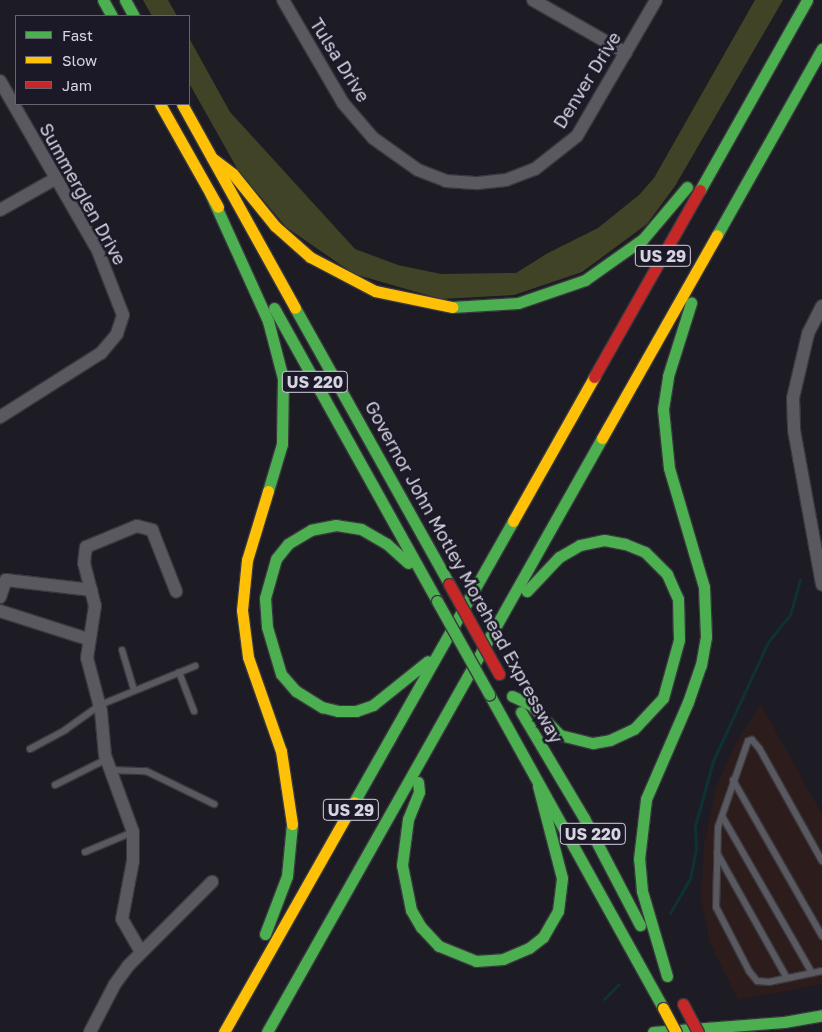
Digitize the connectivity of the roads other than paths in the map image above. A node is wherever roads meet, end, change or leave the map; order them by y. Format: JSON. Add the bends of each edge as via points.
{"nodes":[{"id":1,"x":103,"y":0,"type":"edge"},
{"id":2,"x":125,"y":0,"type":"edge"},
{"id":3,"x":284,"y":0,"type":"edge"},
{"id":4,"x":533,"y":0,"type":"edge"},
{"id":5,"x":656,"y":0,"type":"edge"},
{"id":6,"x":807,"y":0,"type":"edge"},
{"id":7,"x":111,"y":15,"type":"edge"},
{"id":8,"x":133,"y":15,"type":"edge"},
{"id":9,"x":822,"y":49,"type":"edge"},
{"id":10,"x":626,"y":53,"type":"junction"},
{"id":11,"x":770,"y":67,"type":"junction"},
{"id":12,"x":0,"y":81,"type":"edge"},
{"id":13,"x":161,"y":105,"type":"edge"},
{"id":14,"x":183,"y":105,"type":"edge"},
{"id":15,"x":212,"y":158,"type":"junction"},
{"id":16,"x":55,"y":178,"type":"junction"},
{"id":17,"x":478,"y":183,"type":"joint"},
{"id":18,"x":210,"y":193,"type":"junction"},
{"id":19,"x":0,"y":210,"type":"edge"},
{"id":20,"x":691,"y":282,"type":"junction"},
{"id":21,"x":822,"y":306,"type":"edge"},
{"id":22,"x":0,"y":416,"type":"edge"},
{"id":23,"x":420,"y":570,"type":"junction"},
{"id":24,"x":822,"y":584,"type":"edge"},
{"id":25,"x":91,"y":590,"type":"junction"},
{"id":26,"x":176,"y":591,"type":"dead end"},
{"id":27,"x":0,"y":597,"type":"edge"},
{"id":28,"x":511,"y":602,"type":"junction"},
{"id":29,"x":0,"y":612,"type":"edge"},
{"id":30,"x":88,"y":639,"type":"junction"},
{"id":31,"x":122,"y":650,"type":"dead end"},
{"id":32,"x":439,"y":652,"type":"junction"},
{"id":33,"x":194,"y":666,"type":"dead end"},
{"id":34,"x":179,"y":672,"type":"junction"},
{"id":35,"x":134,"y":690,"type":"junction"},
{"id":36,"x":512,"y":696,"type":"junction"},
{"id":37,"x":100,"y":705,"type":"junction"},
{"id":38,"x":194,"y":711,"type":"dead end"},
{"id":39,"x":30,"y":749,"type":"dead end"},
{"id":40,"x":108,"y":765,"type":"junction"},
{"id":41,"x":417,"y":768,"type":"junction"},
{"id":42,"x":733,"y":780,"type":"junction"},
{"id":43,"x":55,"y":785,"type":"dead end"},
{"id":44,"x":538,"y":786,"type":"junction"},
{"id":45,"x":214,"y":804,"type":"dead end"},
{"id":46,"x":722,"y":816,"type":"junction"},
{"id":47,"x":133,"y":832,"type":"junction"},
{"id":48,"x":85,"y":852,"type":"dead end"},
{"id":49,"x":717,"y":853,"type":"junction"},
{"id":50,"x":822,"y":861,"type":"edge"},
{"id":51,"x":212,"y":882,"type":"dead end"},
{"id":52,"x":822,"y":936,"type":"edge"},
{"id":53,"x":141,"y":952,"type":"junction"},
{"id":54,"x":262,"y":967,"type":"junction"},
{"id":55,"x":822,"y":971,"type":"edge"},
{"id":56,"x":812,"y":973,"type":"junction"},
{"id":57,"x":667,"y":976,"type":"junction"},
{"id":58,"x":788,"y":978,"type":"junction"},
{"id":59,"x":822,"y":1015,"type":"edge"},
{"id":60,"x":769,"y":1028,"type":"edge"},
{"id":61,"x":90,"y":1032,"type":"edge"},
{"id":62,"x":224,"y":1032,"type":"edge"},
{"id":63,"x":267,"y":1032,"type":"edge"},
{"id":64,"x":653,"y":1032,"type":"edge"},
{"id":65,"x":676,"y":1032,"type":"edge"},
{"id":66,"x":698,"y":1032,"type":"edge"}],
"edges":[{"from":1,"to":7,"type":"main road"},
{"from":2,"to":8,"type":"main road"},
{"from":3,"to":17,"type":"street","name":"Tulsa Drive","via":[[343,103],[373,138],[418,170],[446,181]]},
{"from":4,"to":10,"type":"street"},
{"from":5,"to":10,"type":"street","name":"Denver Drive"},
{"from":6,"to":11,"type":"main road","number":"US 29"},
{"from":9,"to":20,"type":"main road","number":"US 29"},
{"from":10,"to":17,"type":"street","name":"Denver Drive","via":[[576,136],[535,169],[506,180]]},
{"from":11,"to":15,"type":"main road","via":[[732,110],[678,201],[633,248],[576,284],[542,297],[502,306],[470,308],[420,304],[351,281],[310,257],[293,242],[233,174]]},
{"from":11,"to":32,"type":"main road","number":"US 29"},
{"from":12,"to":16,"type":"street","name":"Summerglen Drive"},
{"from":13,"to":18,"type":"main road","number":"US 220"},
{"from":14,"to":15,"type":"main road","name":"Governor John Motley Morehead Expressway","number":"US 220"},
{"from":15,"to":36,"type":"main road","name":"Governor John Motley Morehead Expressway","number":"US 220","bridge":true},
{"from":16,"to":19,"type":"street"},
{"from":16,"to":22,"type":"street","name":"Summerglen Drive","via":[[98,251],[123,314],[117,334],[101,352]]},
{"from":18,"to":23,"type":"main road","number":"US 220"},
{"from":18,"to":54,"type":"main road","via":[[268,321],[283,378],[285,401],[282,444],[247,560],[242,610],[248,657],[281,751],[293,814],[288,876],[260,946]]},
{"from":20,"to":28,"type":"main road","number":"US 29"},
{"from":20,"to":57,"type":"main road","via":[[691,307],[668,376],[663,409],[669,468],[704,587],[706,637],[701,665],[688,702],[646,799],[639,859],[644,899]]},
{"from":21,"to":24,"type":"street","via":[[808,334],[793,398],[794,430]]},
{"from":23,"to":32,"type":"main road","via":[[399,557],[387,544],[361,529],[336,525],[311,530],[288,544],[268,576],[265,598],[273,654],[282,674],[296,691],[322,707],[356,711],[391,694]]},
{"from":23,"to":44,"type":"main road","number":"US 220","bridge":true},
{"from":25,"to":26,"type":"street","via":[[84,563],[86,547],[137,526],[152,530]]},
{"from":25,"to":27,"type":"street","via":[[6,580]]},
{"from":25,"to":30,"type":"street","via":[[95,606]]},
{"from":28,"to":36,"type":"main road","via":[[533,588],[558,558],[580,545],[604,540],[625,544],[645,552],[666,574],[678,599],[680,640],[663,698],[634,729],[610,740],[593,743],[560,735],[530,705]]},
{"from":28,"to":41,"type":"main road","number":"US 29"},
{"from":29,"to":30,"type":"street"},
{"from":30,"to":37,"type":"street","via":[[87,658]]},
{"from":31,"to":35,"type":"lane"},
{"from":32,"to":54,"type":"main road","number":"US 29"},
{"from":33,"to":34,"type":"lane"},
{"from":34,"to":35,"type":"lane"},
{"from":34,"to":38,"type":"lane"},
{"from":35,"to":37,"type":"lane"},
{"from":36,"to":57,"type":"main road","name":"Governor John Motley Morehead Expressway","number":"US 220","via":[[584,818]]},
{"from":37,"to":39,"type":"lane"},
{"from":37,"to":40,"type":"street"},
{"from":40,"to":43,"type":"lane"},
{"from":40,"to":45,"type":"lane","via":[[146,771]]},
{"from":40,"to":47,"type":"street"},
{"from":41,"to":44,"type":"main road","via":[[419,792],[408,819],[402,865],[411,910],[439,946],[476,961],[503,959],[529,948],[543,937],[558,911],[562,878]]},
{"from":41,"to":63,"type":"main road","number":"US 29"},
{"from":42,"to":46,"type":"lane"},
{"from":42,"to":50,"type":"lane","via":[[745,745],[752,740]]},
{"from":42,"to":52,"type":"lane"},
{"from":44,"to":65,"type":"main road","number":"US 220","bridge":true},
{"from":46,"to":49,"type":"lane"},
{"from":46,"to":56,"type":"lane"},
{"from":47,"to":48,"type":"lane"},
{"from":47,"to":53,"type":"street","via":[[133,861],[122,918]]},
{"from":49,"to":58,"type":"lane"},
{"from":49,"to":58,"type":"lane","via":[[716,907],[749,971],[753,978],[764,982]]},
{"from":51,"to":53,"type":"street"},
{"from":53,"to":61,"type":"street","via":[[115,984]]},
{"from":54,"to":62,"type":"main road","number":"US 29"},
{"from":55,"to":56,"type":"lane"},
{"from":56,"to":58,"type":"lane"},
{"from":57,"to":66,"type":"main road","name":"Governor John Motley Morehead Expressway","number":"US 220","bridge":true},
{"from":59,"to":60,"type":"main road"},
{"from":60,"to":64,"type":"main road"}]}
